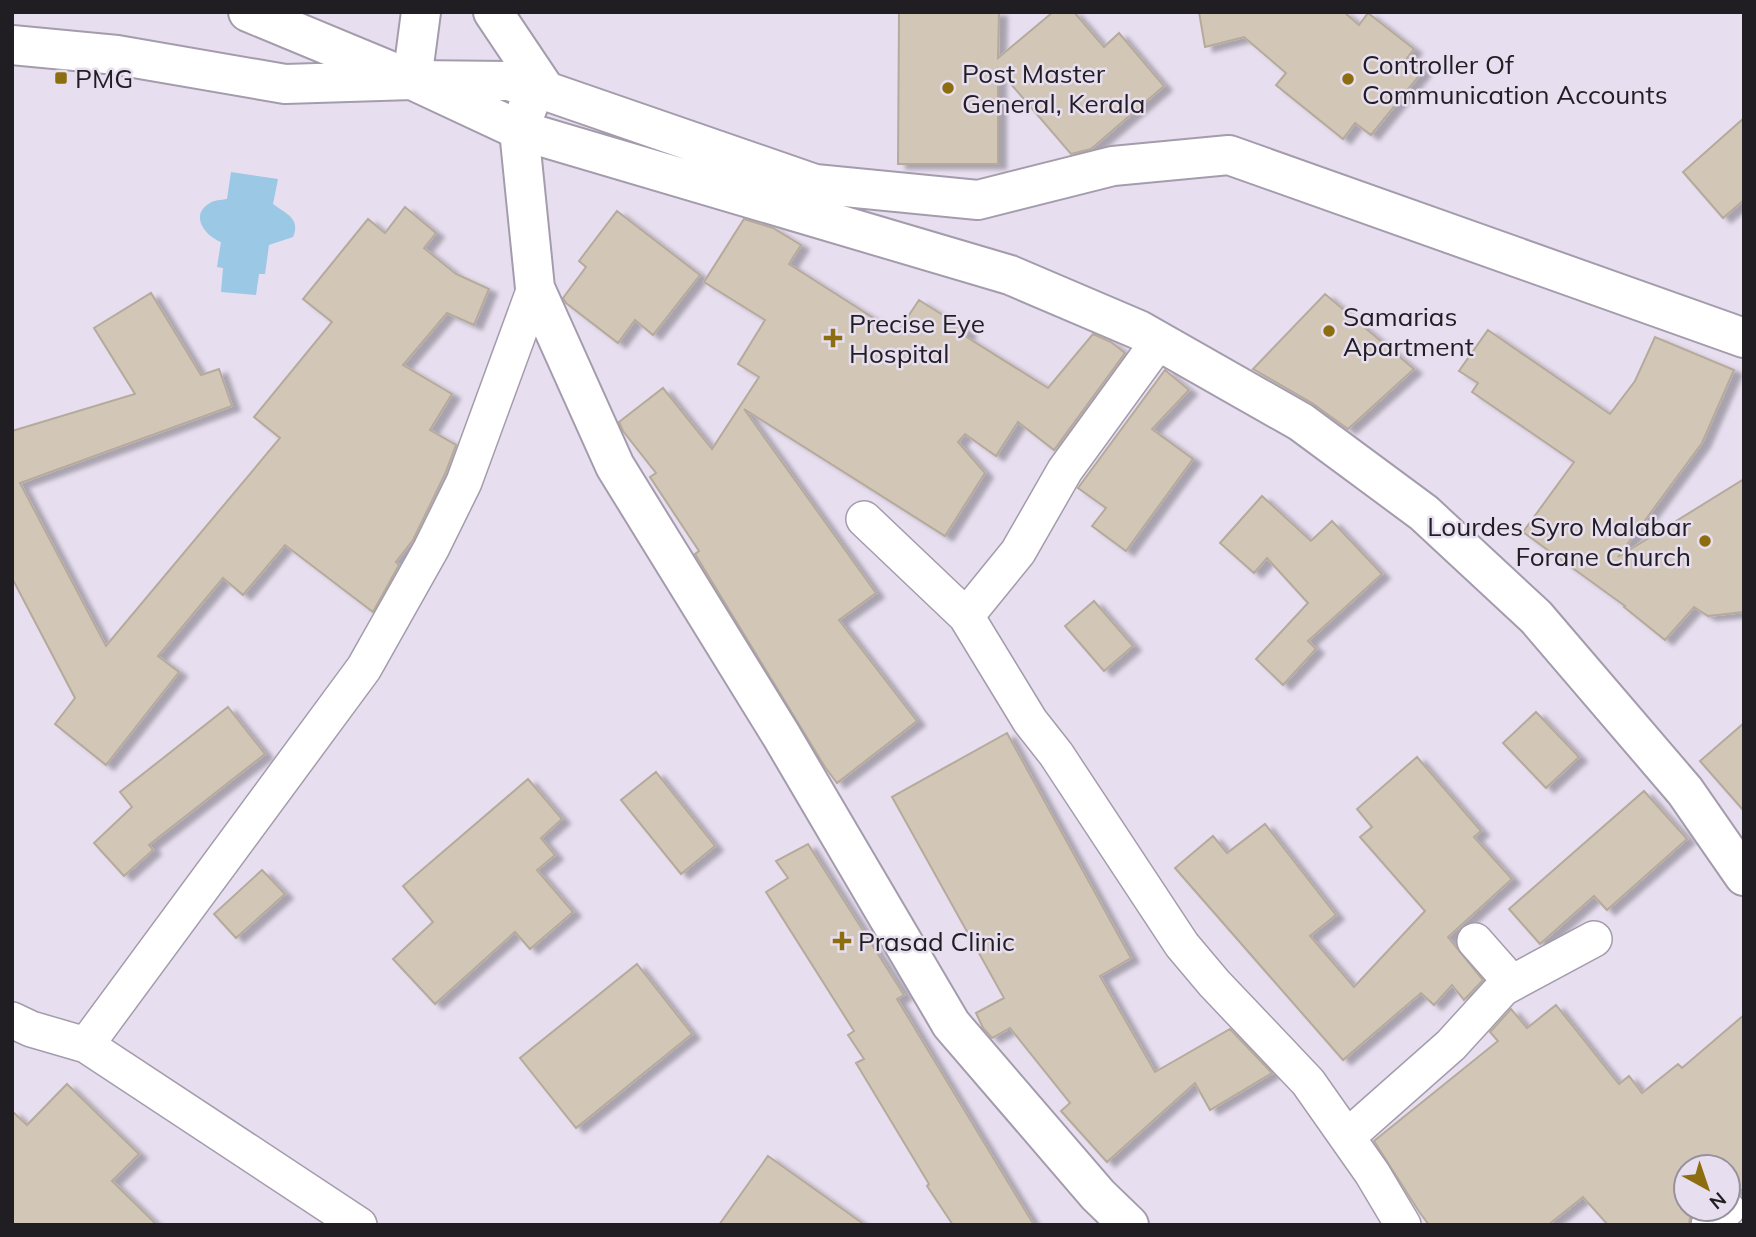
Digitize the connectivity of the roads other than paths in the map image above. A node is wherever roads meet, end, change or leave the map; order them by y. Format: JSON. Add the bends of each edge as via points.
{"nodes":[{"id":1,"x":248,"y":12,"type":"edge"},
{"id":2,"x":421,"y":12,"type":"edge"},
{"id":3,"x":493,"y":12,"type":"edge"},
{"id":4,"x":12,"y":45,"type":"edge"},
{"id":5,"x":412,"y":80,"type":"junction"},
{"id":6,"x":541,"y":89,"type":"junction"},
{"id":7,"x":519,"y":130,"type":"junction"},
{"id":8,"x":535,"y":288,"type":"junction"},
{"id":9,"x":1744,"y":338,"type":"edge"},
{"id":10,"x":1159,"y":341,"type":"junction"},
{"id":11,"x":864,"y":519,"type":"dead end"},
{"id":12,"x":966,"y":616,"type":"junction"},
{"id":13,"x":1744,"y":876,"type":"edge"},
{"id":14,"x":1594,"y":939,"type":"dead end"},
{"id":15,"x":1475,"y":942,"type":"dead end"},
{"id":16,"x":1512,"y":983,"type":"junction"},
{"id":17,"x":12,"y":1020,"type":"edge"},
{"id":18,"x":86,"y":1045,"type":"junction"},
{"id":19,"x":1347,"y":1137,"type":"junction"},
{"id":20,"x":359,"y":1225,"type":"edge"},
{"id":21,"x":1129,"y":1225,"type":"edge"},
{"id":22,"x":1403,"y":1225,"type":"edge"}],
"edges":[{"from":1,"to":5,"type":"main road"},
{"from":2,"to":5,"type":"main road"},
{"from":3,"to":6,"type":"main road"},
{"from":4,"to":5,"type":"main road","via":[[117,55],[285,83]]},
{"from":5,"to":6,"type":"main road","via":[[509,80]]},
{"from":5,"to":7,"type":"main road"},
{"from":6,"to":7,"type":"main road"},
{"from":6,"to":9,"type":"main road","via":[[815,184],[978,200],[1113,166],[1229,155]]},
{"from":7,"to":8,"type":"main road"},
{"from":7,"to":10,"type":"main road","via":[[1010,275]]},
{"from":8,"to":18,"type":"street","via":[[464,482],[364,668]]},
{"from":8,"to":21,"type":"main road","via":[[615,466],[951,1024]]},
{"from":10,"to":12,"type":"street","via":[[1065,470],[1018,552]]},
{"from":10,"to":13,"type":"main road","via":[[1301,422],[1424,513],[1536,617],[1685,791]]},
{"from":11,"to":12,"type":"street"},
{"from":12,"to":19,"type":"street","via":[[1030,721],[1182,944],[1308,1082]]},
{"from":14,"to":16,"type":"street"},
{"from":15,"to":16,"type":"street"},
{"from":16,"to":19,"type":"street","via":[[1451,1045]]},
{"from":17,"to":18,"type":"street"},
{"from":18,"to":20,"type":"street"},
{"from":19,"to":22,"type":"street"}]}
